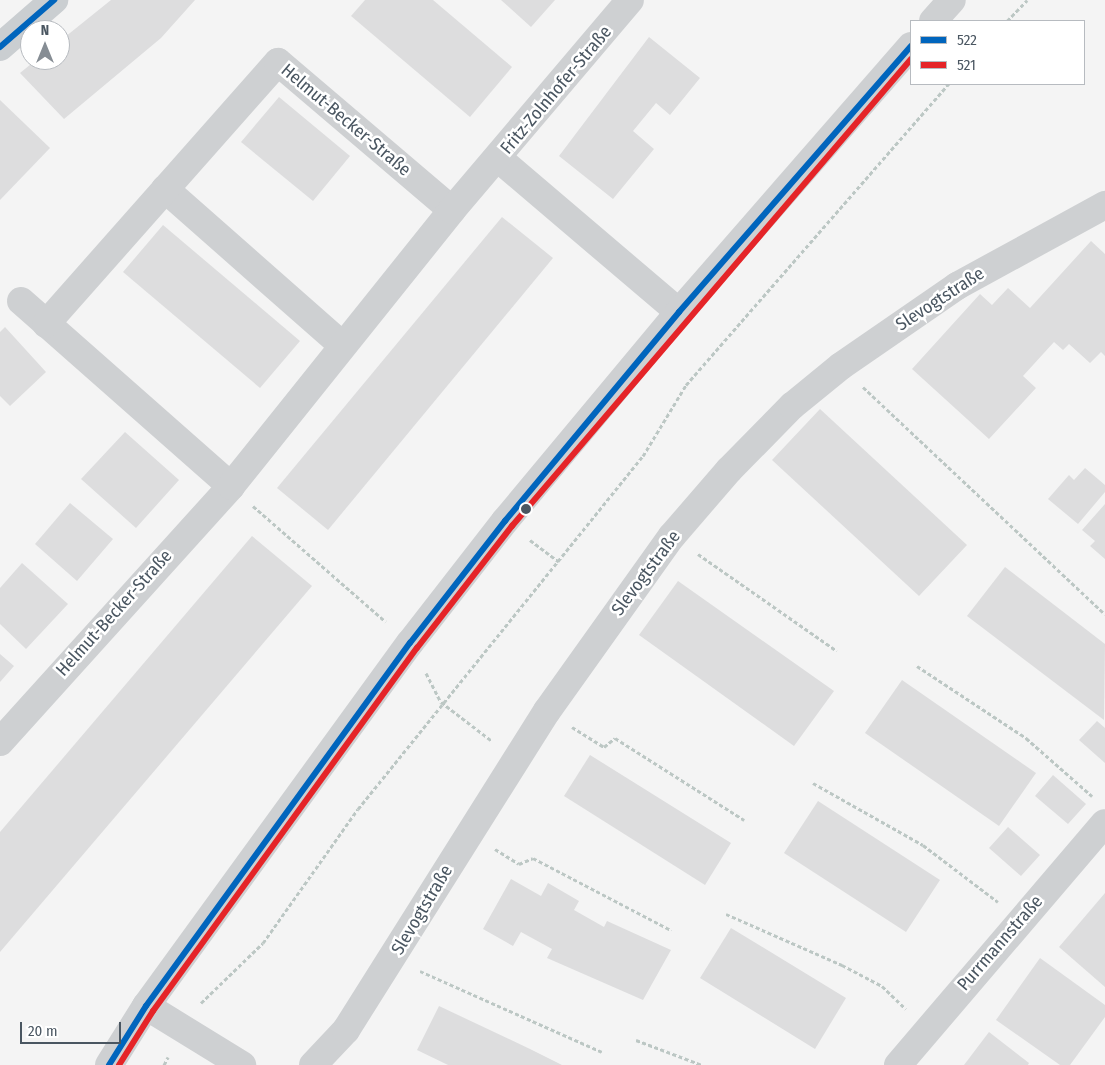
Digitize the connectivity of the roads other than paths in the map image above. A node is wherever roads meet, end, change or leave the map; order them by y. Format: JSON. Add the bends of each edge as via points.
{"nodes":[{"id":1,"x":54,"y":0,"type":"edge"},
{"id":2,"x":630,"y":0,"type":"edge"},
{"id":3,"x":952,"y":0,"type":"edge"},
{"id":4,"x":934,"y":20,"type":"edge"},
{"id":5,"x":0,"y":47,"type":"edge"},
{"id":6,"x":910,"y":47,"type":"edge"},
{"id":7,"x":499,"y":160,"type":"junction"},
{"id":8,"x":165,"y":189,"type":"junction"},
{"id":9,"x":1105,"y":205,"type":"edge"},
{"id":10,"x":452,"y":210,"type":"junction"},
{"id":11,"x":21,"y":301,"type":"dead end"},
{"id":12,"x":679,"y":312,"type":"junction"},
{"id":13,"x":46,"y":324,"type":"junction"},
{"id":14,"x":342,"y":345,"type":"junction"},
{"id":15,"x":231,"y":486,"type":"junction"},
{"id":16,"x":0,"y":742,"type":"edge"},
{"id":17,"x":1101,"y":813,"type":"edge"},
{"id":18,"x":146,"y":1006,"type":"junction"},
{"id":19,"x":109,"y":1065,"type":"edge"},
{"id":20,"x":242,"y":1065,"type":"edge"},
{"id":21,"x":314,"y":1065,"type":"edge"},
{"id":22,"x":898,"y":1065,"type":"edge"}],
"edges":[{"from":1,"to":5,"type":"main road"},
{"from":2,"to":7,"type":"street","name":"Fritz-Zolnhofer-Straße"},
{"from":3,"to":4,"type":"street"},
{"from":6,"to":12,"type":"street"},
{"from":7,"to":10,"type":"street","name":"Helmut-Becker-Straße"},
{"from":7,"to":12,"type":"street","name":"Fritz-Zolnhofer-Straße"},
{"from":8,"to":10,"type":"street","name":"Helmut-Becker-Straße","via":[[278,62]]},
{"from":8,"to":13,"type":"street","name":"Helmut-Becker-Straße"},
{"from":8,"to":14,"type":"street"},
{"from":9,"to":21,"type":"street","name":"Slevogtstraße","via":[[957,286],[841,366],[792,406],[672,536],[514,759],[346,1030]]},
{"from":10,"to":14,"type":"street","name":"Helmut-Becker-Straße"},
{"from":11,"to":13,"type":"street"},
{"from":12,"to":18,"type":"street","via":[[505,521],[410,643]]},
{"from":13,"to":15,"type":"street"},
{"from":14,"to":15,"type":"street","name":"Helmut-Becker-Straße"},
{"from":15,"to":16,"type":"street","name":"Helmut-Becker-Straße"},
{"from":17,"to":22,"type":"street","name":"Purrmannstraße","via":[[1019,920]]},
{"from":18,"to":19,"type":"street"},
{"from":18,"to":20,"type":"street"}]}
